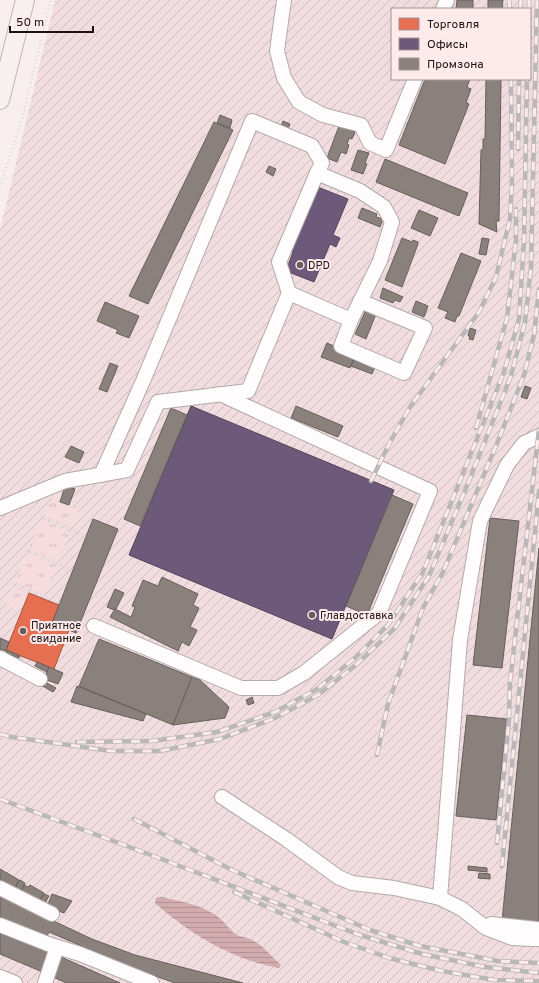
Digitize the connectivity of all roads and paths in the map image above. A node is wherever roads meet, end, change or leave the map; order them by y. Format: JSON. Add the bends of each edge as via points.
{"nodes":[{"id":1,"x":25,"y":0,"type":"edge"},
{"id":2,"x":51,"y":0,"type":"edge"},
{"id":3,"x":284,"y":0,"type":"edge"},
{"id":4,"x":3,"y":74,"type":"edge"},
{"id":5,"x":415,"y":80,"type":"edge"},
{"id":6,"x":0,"y":100,"type":"edge"},
{"id":7,"x":318,"y":173,"type":"junction"},
{"id":8,"x":0,"y":187,"type":"edge"},
{"id":9,"x":288,"y":293,"type":"junction"},
{"id":10,"x":360,"y":301,"type":"junction"},
{"id":11,"x":350,"y":320,"type":"junction"},
{"id":12,"x":220,"y":394,"type":"junction"},
{"id":13,"x":539,"y":436,"type":"edge"},
{"id":14,"x":102,"y":475,"type":"junction"},
{"id":15,"x":0,"y":508,"type":"edge"},
{"id":16,"x":41,"y":517,"type":"dead end"},
{"id":17,"x":86,"y":536,"type":"dead end"},
{"id":18,"x":27,"y":551,"type":"dead end"},
{"id":19,"x":73,"y":570,"type":"dead end"},
{"id":20,"x":14,"y":584,"type":"dead end"},
{"id":21,"x":60,"y":603,"type":"dead end"},
{"id":22,"x":94,"y":626,"type":"dead end"},
{"id":23,"x":0,"y":658,"type":"edge"},
{"id":24,"x":40,"y":679,"type":"dead end"},
{"id":25,"x":222,"y":797,"type":"dead end"},
{"id":26,"x":0,"y":888,"type":"edge"},
{"id":27,"x":440,"y":898,"type":"junction"},
{"id":28,"x":52,"y":914,"type":"dead end"},
{"id":29,"x":0,"y":925,"type":"edge"},
{"id":30,"x":538,"y":934,"type":"edge"},
{"id":31,"x":57,"y":946,"type":"junction"},
{"id":32,"x":0,"y":977,"type":"edge"},
{"id":33,"x":15,"y":983,"type":"edge"},
{"id":34,"x":45,"y":983,"type":"edge"},
{"id":35,"x":152,"y":983,"type":"edge"}],
"edges":[{"from":1,"to":4,"type":"main road"},
{"from":2,"to":8,"type":"path","via":[[23,116]]},
{"from":3,"to":5,"type":"lane","via":[[277,51],[284,78],[299,102],[323,115],[362,125],[370,143],[386,150]]},
{"from":4,"to":6,"type":"main road"},
{"from":7,"to":9,"type":"lane","via":[[279,262]]},
{"from":7,"to":10,"type":"lane","via":[[360,191],[384,207],[392,222],[380,261]]},
{"from":7,"to":14,"type":"lane","via":[[322,162],[312,146],[252,121]]},
{"from":9,"to":11,"type":"lane"},
{"from":9,"to":12,"type":"lane","via":[[248,391]]},
{"from":10,"to":11,"type":"lane"},
{"from":10,"to":11,"type":"lane","via":[[425,328],[404,373],[341,346]]},
{"from":12,"to":14,"type":"lane","via":[[158,402],[127,470]]},
{"from":12,"to":22,"type":"lane","via":[[430,491],[379,613],[304,673],[278,688],[241,688]]},
{"from":13,"to":27,"type":"lane","via":[[524,443],[507,465],[480,521],[460,640]]},
{"from":14,"to":15,"type":"lane","via":[[65,481]]},
{"from":16,"to":17,"type":"path"},
{"from":18,"to":19,"type":"path"},
{"from":20,"to":21,"type":"path"},
{"from":23,"to":24,"type":"lane"},
{"from":25,"to":27,"type":"lane","via":[[338,877],[352,883],[394,888]]},
{"from":26,"to":28,"type":"lane"},
{"from":27,"to":30,"type":"lane","via":[[462,909],[486,928],[512,938]]},
{"from":29,"to":31,"type":"lane"},
{"from":31,"to":34,"type":"lane"},
{"from":31,"to":35,"type":"lane"},
{"from":32,"to":33,"type":"lane"}]}
